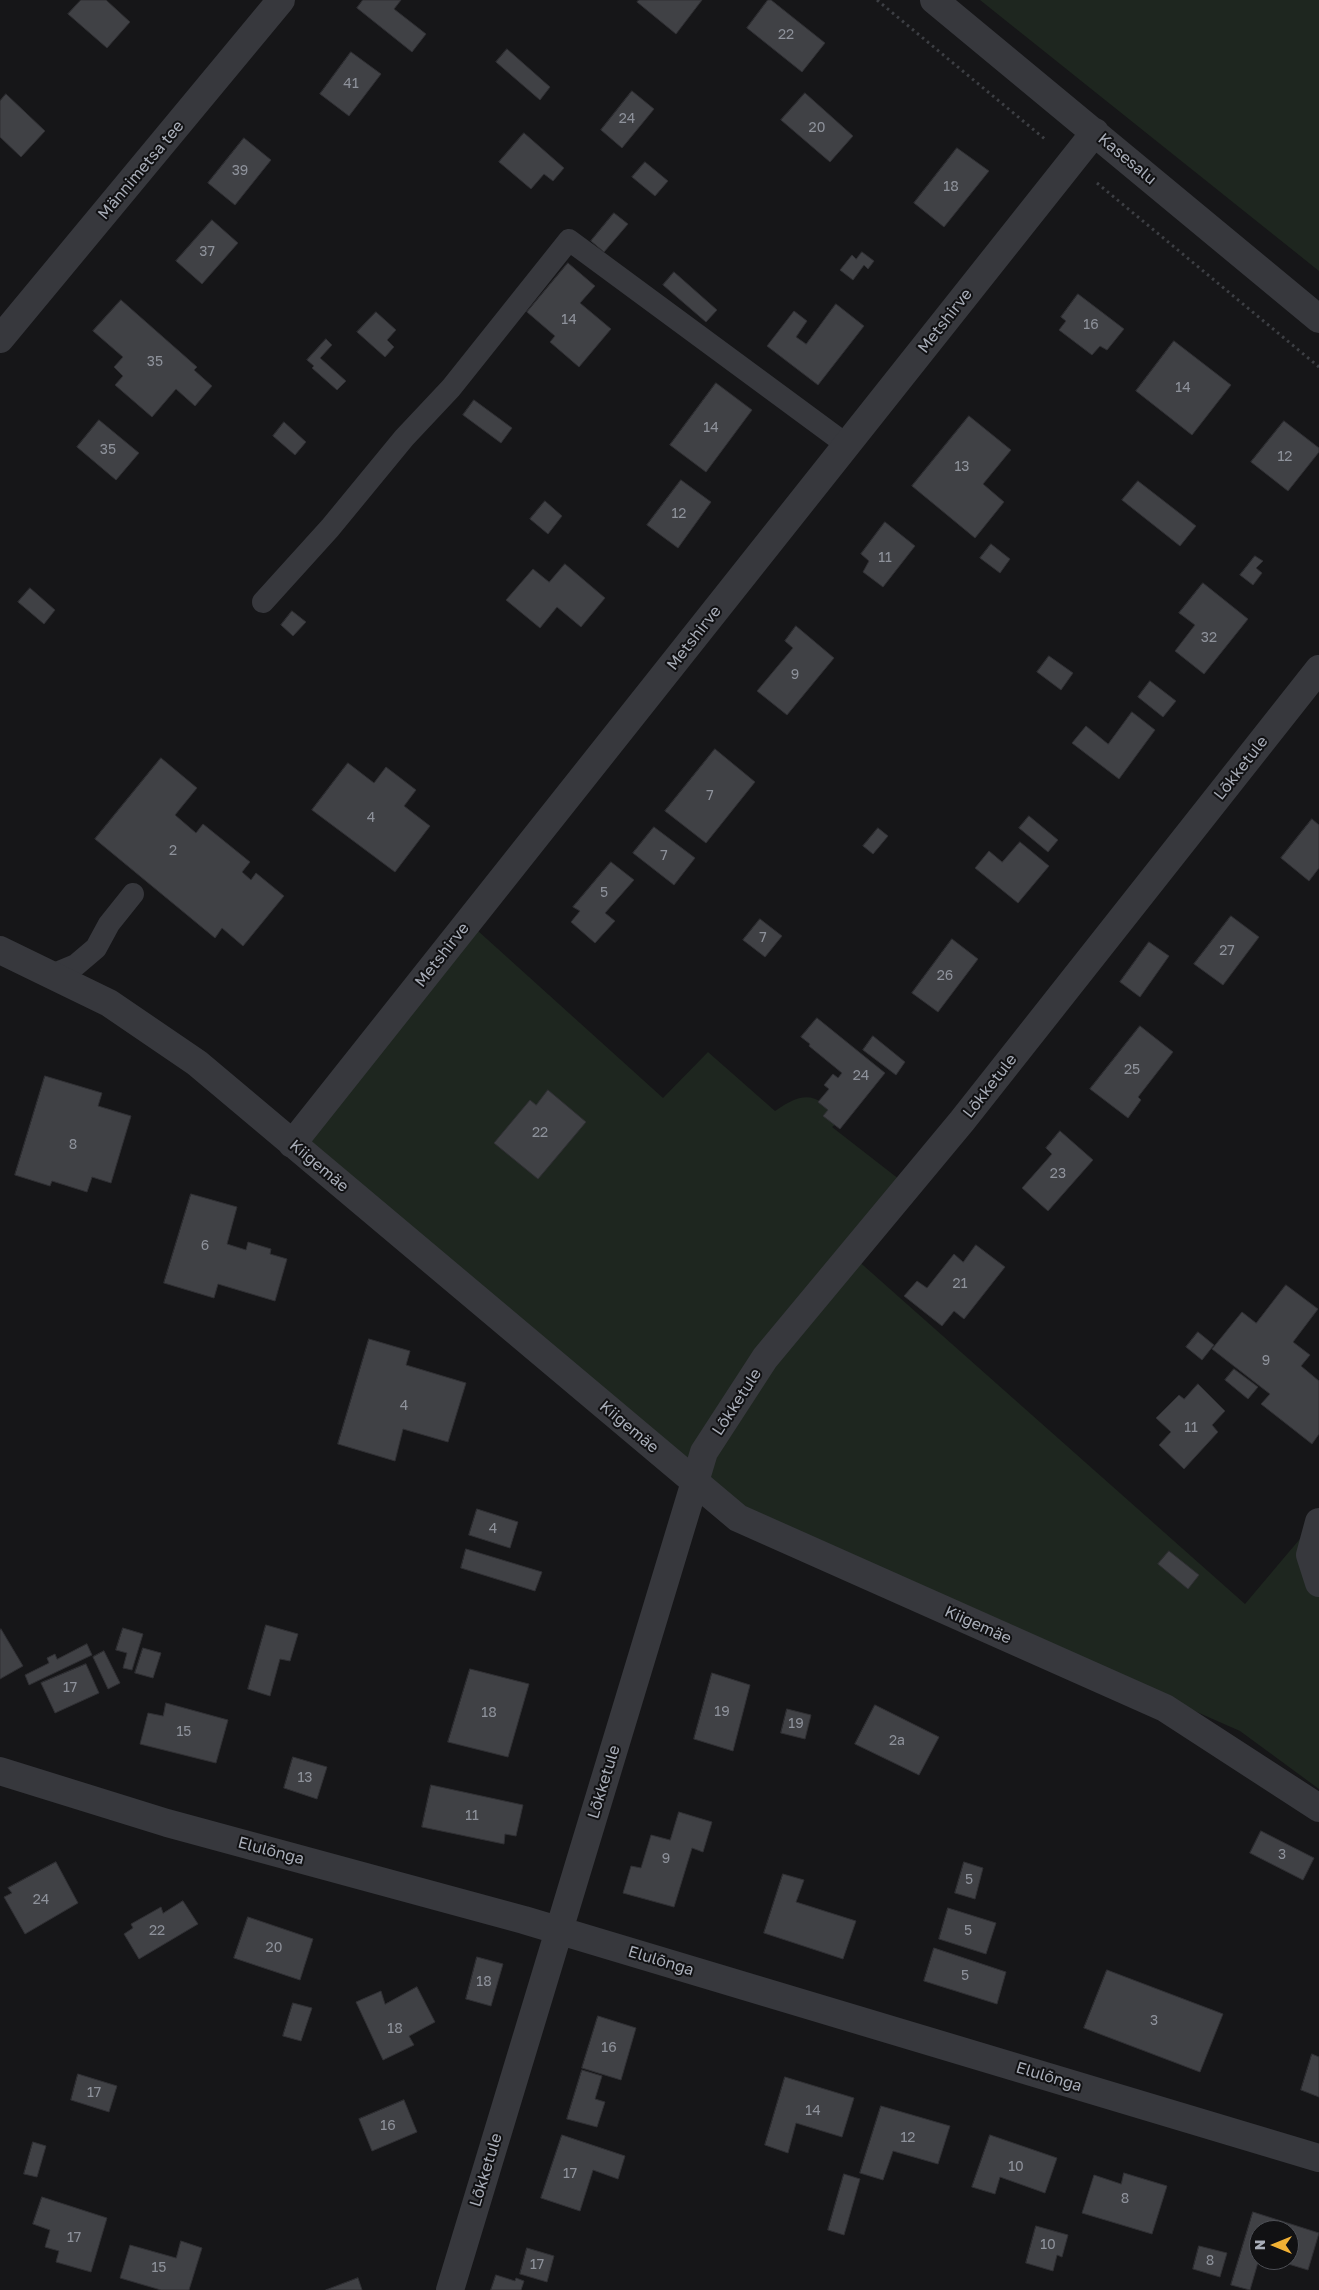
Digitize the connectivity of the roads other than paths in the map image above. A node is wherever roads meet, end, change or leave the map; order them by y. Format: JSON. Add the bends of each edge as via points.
{"nodes":[{"id":1,"x":281,"y":0,"type":"edge"},
{"id":2,"x":934,"y":0,"type":"edge"},
{"id":3,"x":1095,"y":132,"type":"junction"},
{"id":4,"x":1319,"y":319,"type":"edge"},
{"id":5,"x":0,"y":339,"type":"edge"},
{"id":6,"x":847,"y":445,"type":"junction"},
{"id":7,"x":263,"y":602,"type":"dead end"},
{"id":8,"x":1319,"y":669,"type":"edge"},
{"id":9,"x":133,"y":894,"type":"dead end"},
{"id":10,"x":0,"y":950,"type":"edge"},
{"id":11,"x":52,"y":975,"type":"junction"},
{"id":12,"x":292,"y":1144,"type":"junction"},
{"id":13,"x":695,"y":1483,"type":"junction"},
{"id":14,"x":1319,"y":1522,"type":"edge"},
{"id":15,"x":1319,"y":1583,"type":"edge"},
{"id":16,"x":0,"y":1771,"type":"edge"},
{"id":17,"x":1319,"y":1808,"type":"edge"},
{"id":18,"x":559,"y":1931,"type":"junction"},
{"id":19,"x":1319,"y":2158,"type":"edge"},
{"id":20,"x":450,"y":2290,"type":"edge"}],
"edges":[{"from":1,"to":5,"type":"street","name":"Männimetsa tee"},
{"from":2,"to":3,"type":"street","name":"Kasesalu"},
{"from":3,"to":4,"type":"street","name":"Kasesalu"},
{"from":3,"to":6,"type":"street","name":"Metshirve"},
{"from":6,"to":7,"type":"lane","via":[[568,240],[451,388]]},
{"from":6,"to":12,"type":"street","name":"Metshirve"},
{"from":8,"to":13,"type":"street","name":"Lõkketule","via":[[962,1121],[764,1358],[704,1452]]},
{"from":9,"to":11,"type":"lane","via":[[109,924],[96,948],[76,964]]},
{"from":10,"to":11,"type":"street","name":"Kiigemäe"},
{"from":11,"to":12,"type":"street","name":"Kiigemäe","via":[[109,1003],[197,1063]]},
{"from":12,"to":13,"type":"street","name":"Kiigemäe"},
{"from":13,"to":17,"type":"street","name":"Kiigemäe","via":[[738,1518],[1165,1708]]},
{"from":13,"to":18,"type":"street","name":"Lõkketule"},
{"from":14,"to":15,"type":"street","via":[[1310,1555]]},
{"from":16,"to":18,"type":"street","name":"Elulõnga","via":[[167,1823]]},
{"from":18,"to":19,"type":"street","name":"Elulõnga"},
{"from":18,"to":20,"type":"street","name":"Lõkketule"}]}
